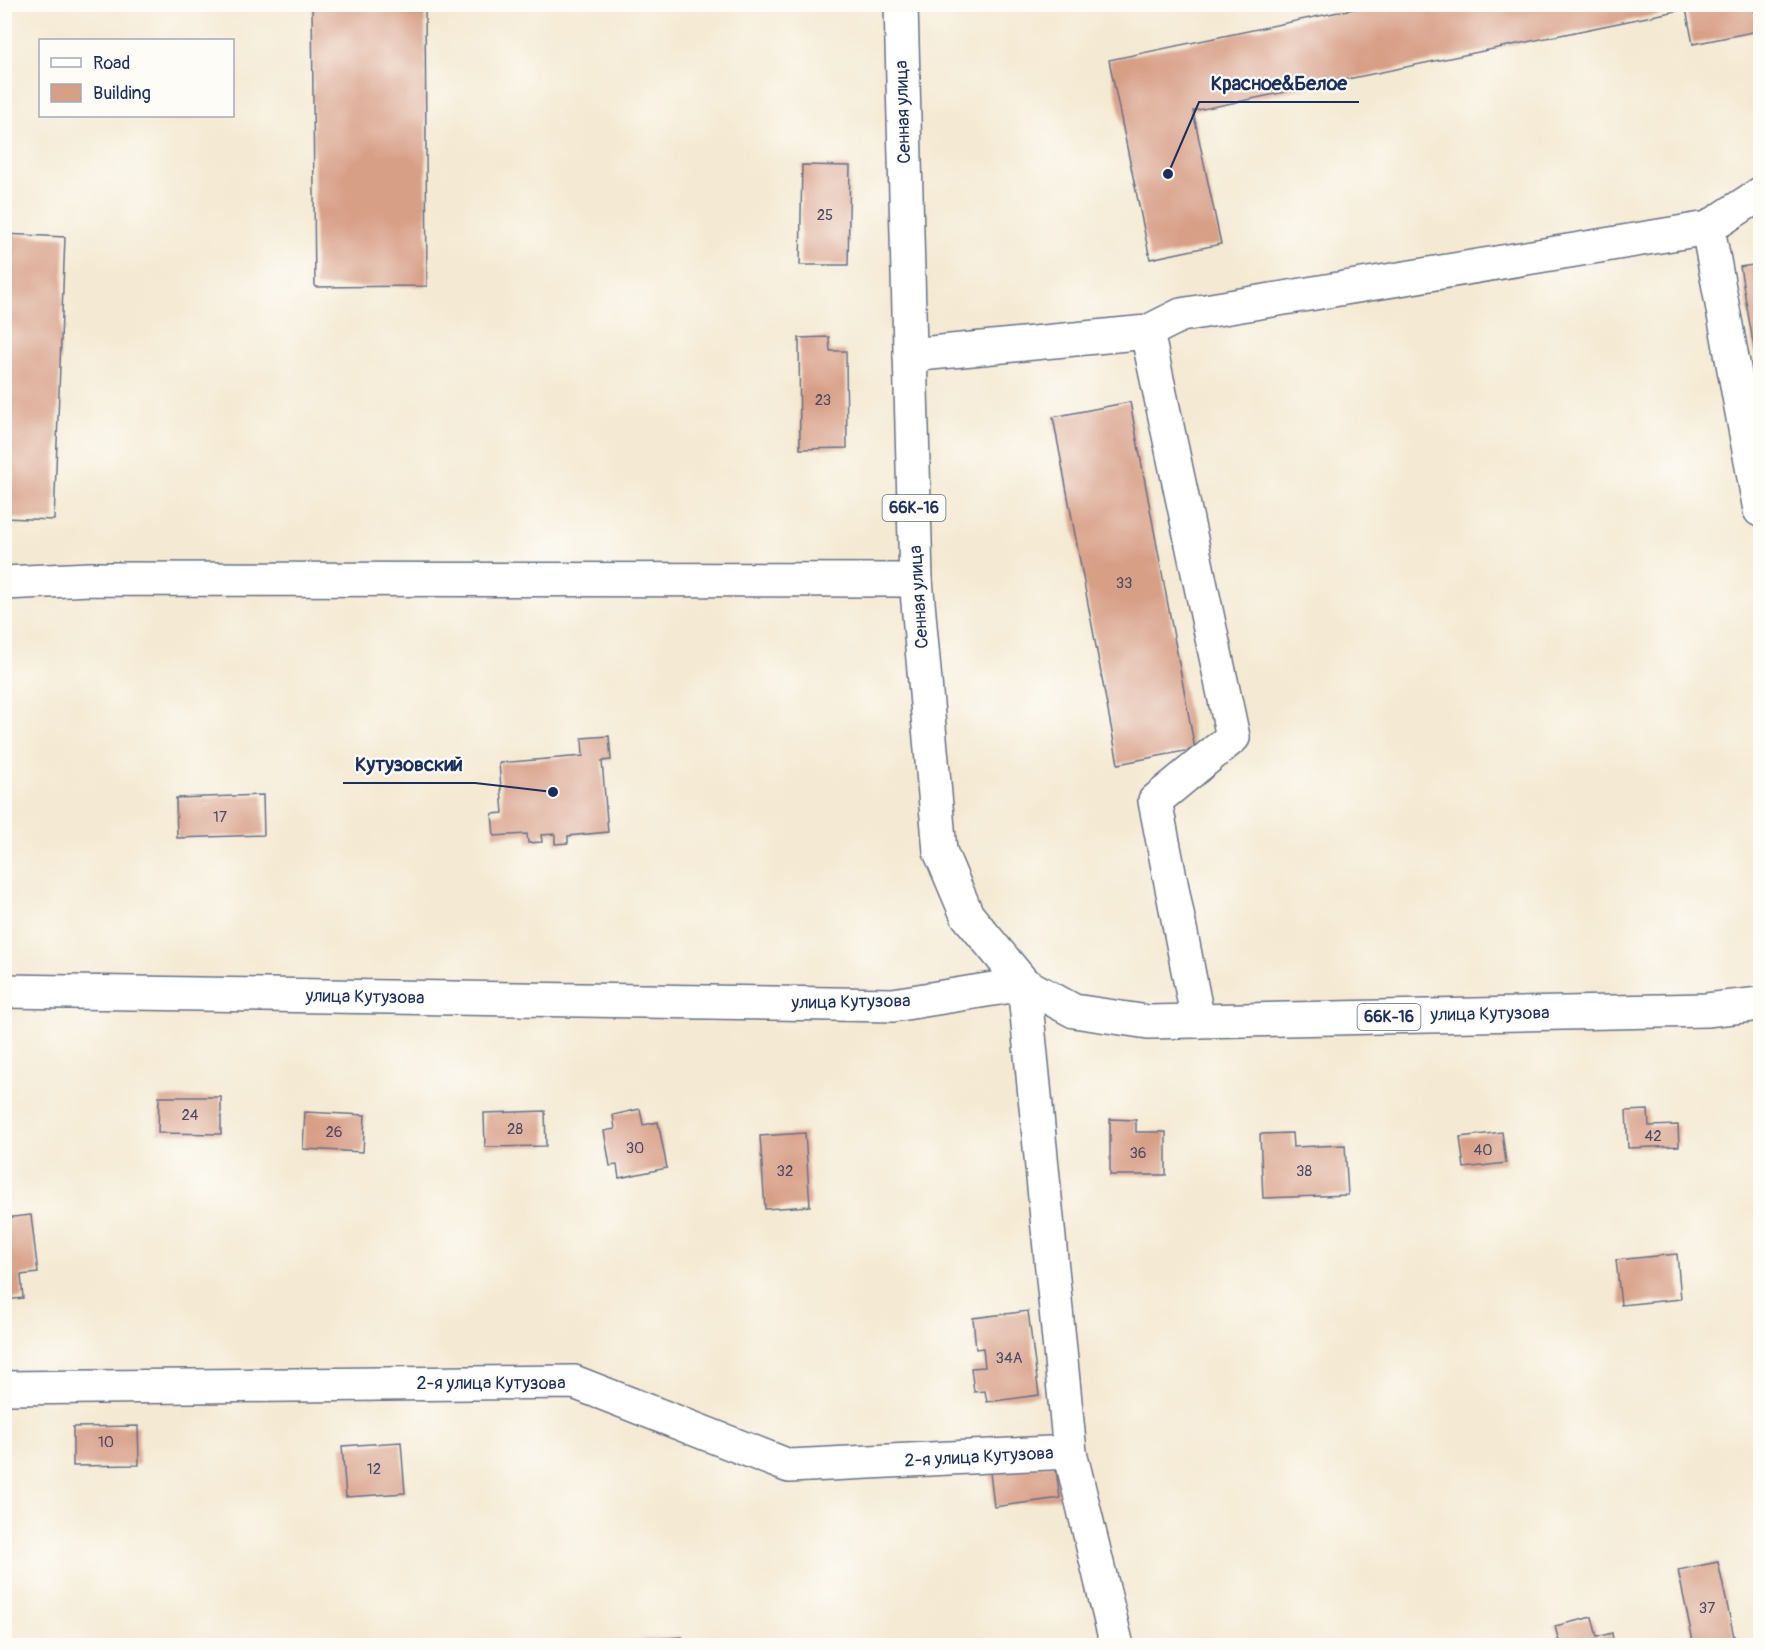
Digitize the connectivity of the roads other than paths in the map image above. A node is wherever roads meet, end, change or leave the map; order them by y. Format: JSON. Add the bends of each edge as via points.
{"nodes":[{"id":1,"x":901,"y":4,"type":"edge"},
{"id":2,"x":1761,"y":194,"type":"edge"},
{"id":3,"x":1708,"y":228,"type":"junction"},
{"id":4,"x":1147,"y":332,"type":"junction"},
{"id":5,"x":910,"y":355,"type":"junction"},
{"id":6,"x":1761,"y":510,"type":"edge"},
{"id":7,"x":916,"y":580,"type":"junction"},
{"id":8,"x":4,"y":583,"type":"edge"},
{"id":9,"x":1024,"y":984,"type":"junction"},
{"id":10,"x":4,"y":991,"type":"edge"},
{"id":11,"x":1761,"y":1004,"type":"edge"},
{"id":12,"x":1198,"y":1021,"type":"junction"},
{"id":13,"x":4,"y":1388,"type":"edge"},
{"id":14,"x":1070,"y":1452,"type":"junction"},
{"id":15,"x":1117,"y":1646,"type":"edge"}],
"edges":[{"from":1,"to":5,"type":"street","name":"Сенная улица","number":"66К-16"},
{"from":2,"to":3,"type":"street"},
{"from":3,"to":4,"type":"street","via":[[1181,315]]},
{"from":3,"to":6,"type":"street"},
{"from":4,"to":5,"type":"street"},
{"from":4,"to":12,"type":"street","via":[[1233,737],[1155,801]]},
{"from":5,"to":7,"type":"street","name":"Сенная улица","number":"66К-16"},
{"from":7,"to":8,"type":"street","via":[[90,579]]},
{"from":7,"to":9,"type":"street","name":"Сенная улица","number":"66К-16","via":[[940,851],[967,915]]},
{"from":9,"to":10,"type":"street","name":"улица Кутузова","via":[[893,1005]]},
{"from":9,"to":12,"type":"street","name":"улица Кутузова","number":"66К-16","via":[[1074,1011],[1148,1022]]},
{"from":9,"to":14,"type":"street"},
{"from":11,"to":12,"type":"street","name":"улица Кутузова","number":"66К-16","via":[[1706,1010]]},
{"from":13,"to":14,"type":"street","name":"2-я улица Кутузова","via":[[574,1382],[789,1466]]},
{"from":14,"to":15,"type":"street"}]}
